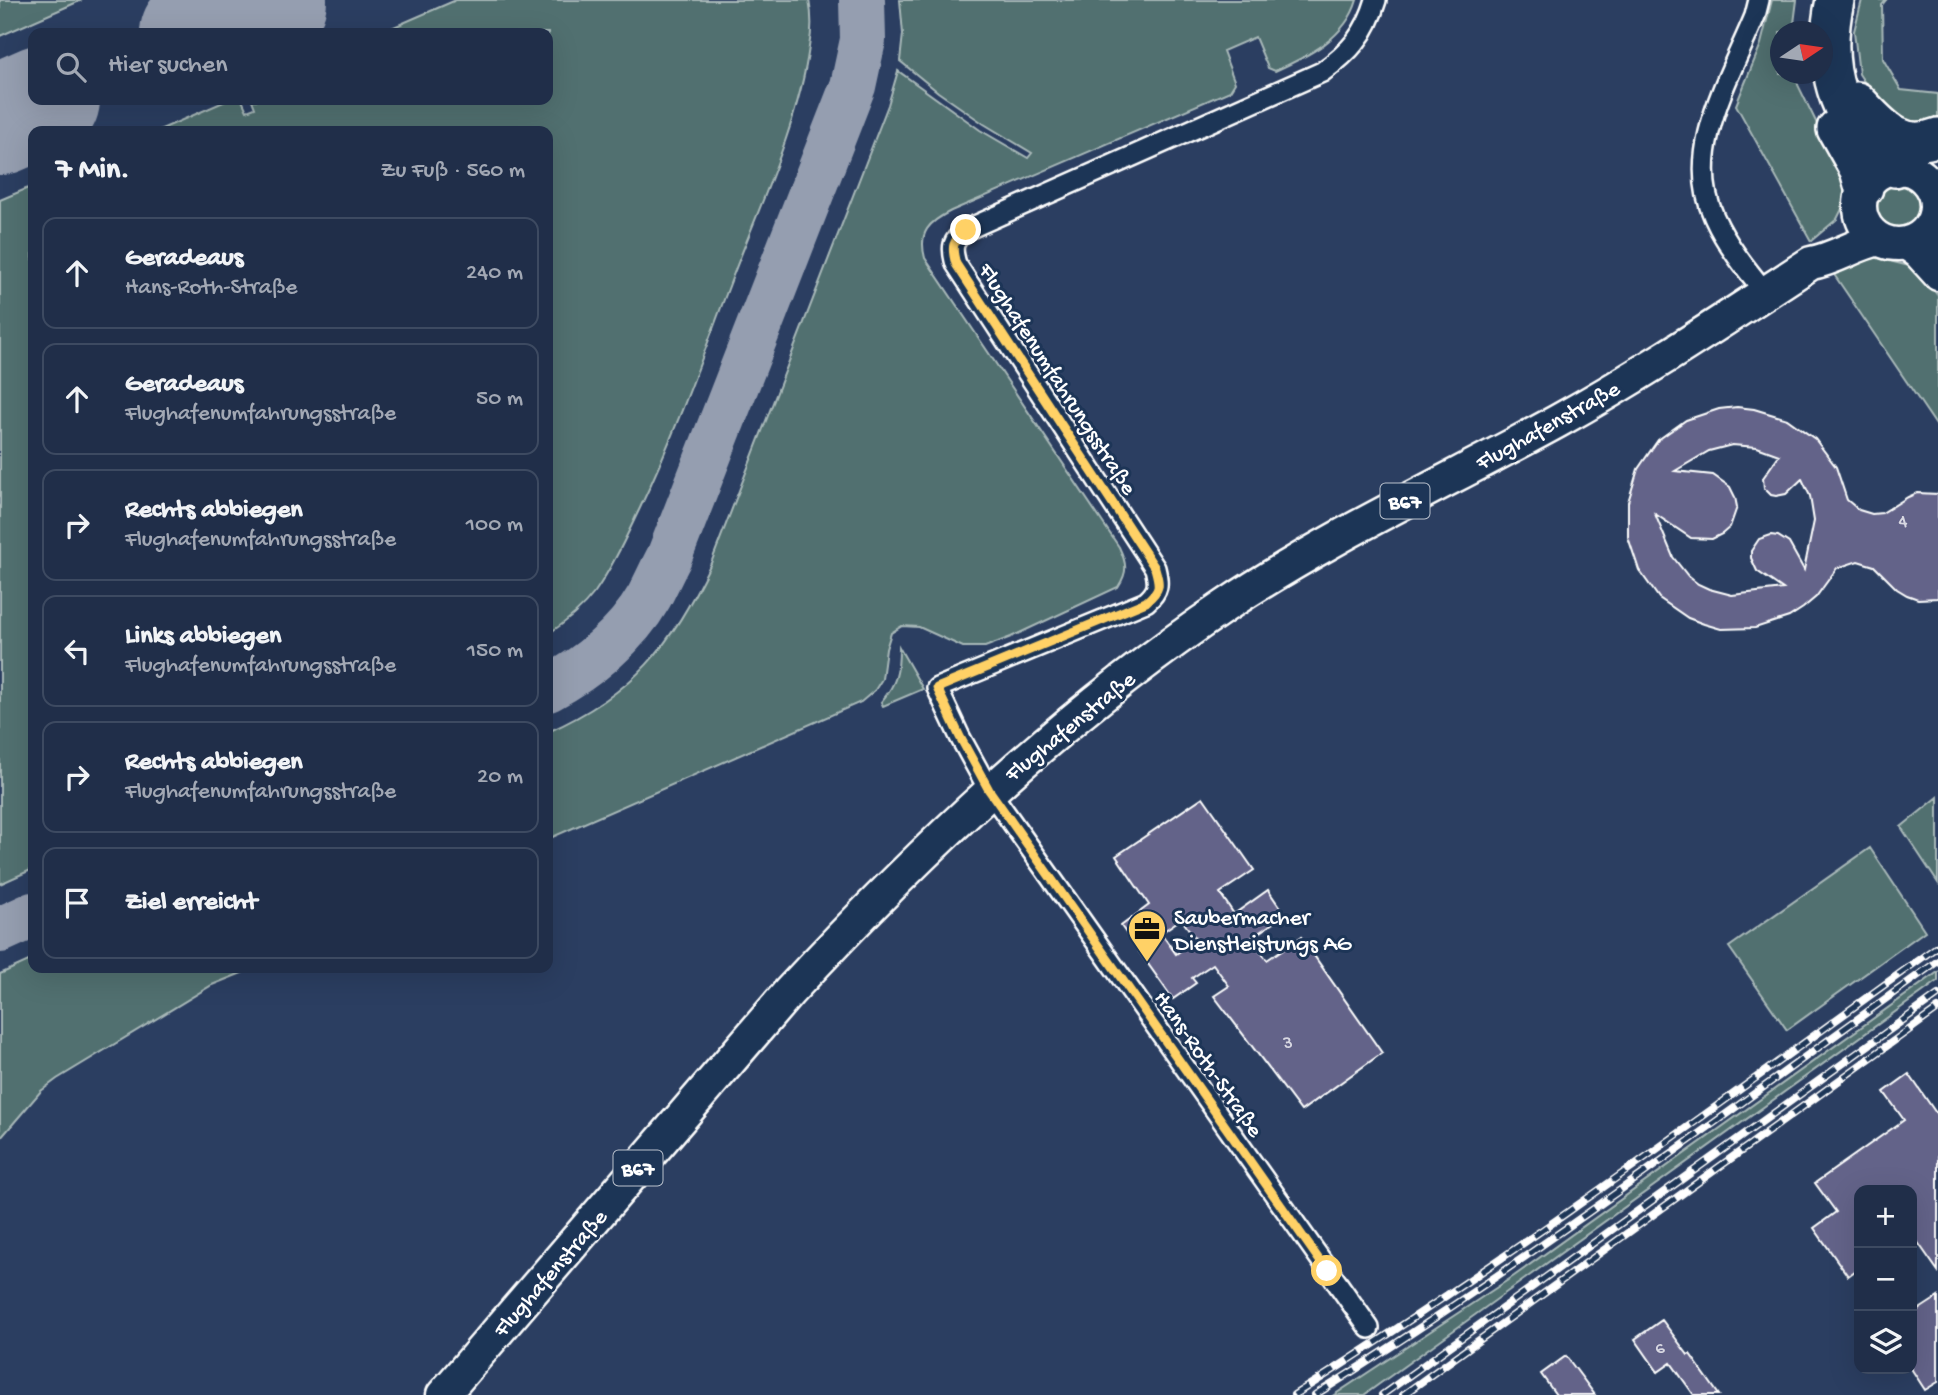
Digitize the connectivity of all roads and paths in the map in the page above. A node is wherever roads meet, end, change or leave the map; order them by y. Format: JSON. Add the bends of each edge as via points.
{"nodes":[{"id":1,"x":1376,"y":0,"type":"edge"},
{"id":2,"x":1759,"y":0,"type":"edge"},
{"id":3,"x":1813,"y":0,"type":"edge"},
{"id":4,"x":1835,"y":0,"type":"edge"},
{"id":5,"x":1809,"y":21,"type":"edge"},
{"id":6,"x":1830,"y":21,"type":"edge"},
{"id":7,"x":1833,"y":72,"type":"edge"},
{"id":8,"x":1833,"y":80,"type":"edge"},
{"id":9,"x":1815,"y":84,"type":"edge"},
{"id":10,"x":1938,"y":137,"type":"edge"},
{"id":11,"x":1916,"y":167,"type":"edge"},
{"id":12,"x":1862,"y":197,"type":"junction"},
{"id":13,"x":1920,"y":228,"type":"edge"},
{"id":14,"x":1811,"y":263,"type":"junction"},
{"id":15,"x":1938,"y":276,"type":"edge"},
{"id":16,"x":1765,"y":292,"type":"junction"},
{"id":17,"x":989,"y":790,"type":"junction"},
{"id":18,"x":1369,"y":1328,"type":"dead end"},
{"id":19,"x":443,"y":1395,"type":"edge"}],
"edges":[{"from":1,"to":17,"type":"street","name":"Flughafenumfahrungsstraße","via":[[1360,37],[1346,55],[1322,72],[954,239],[951,250],[956,264],[1155,568],[1159,584],[1146,602],[937,688]]},
{"from":2,"to":16,"type":"street","via":[[1708,128],[1703,170],[1713,215],[1743,266]]},
{"from":3,"to":5,"type":"highway"},
{"from":4,"to":6,"type":"highway"},
{"from":7,"to":10,"type":"highway","via":[[1887,132],[1913,142]]},
{"from":8,"to":11,"type":"highway","via":[[1852,123],[1873,151]]},
{"from":9,"to":12,"type":"highway","via":[[1859,170]]},
{"from":11,"to":12,"type":"main road","name":"Flughafenstraße","number":"B67","via":[[1874,176]]},
{"from":11,"to":13,"type":"main road","via":[[1933,190]]},
{"from":12,"to":13,"type":"main road","via":[[1862,218],[1868,231]]},
{"from":12,"to":14,"type":"main road","name":"Flughafenstraße","number":"B67","via":[[1850,221],[1819,249]]},
{"from":13,"to":14,"type":"main road","name":"Flughafenstraße","number":"B67"},
{"from":13,"to":15,"type":"main road","via":[[1918,254]]},
{"from":14,"to":16,"type":"main road","name":"Flughafenstraße","number":"B67"},
{"from":16,"to":17,"type":"main road","name":"Flughafenstraße","number":"B67","via":[[1579,408],[1345,533],[1248,591],[1133,673]]},
{"from":17,"to":18,"type":"street","name":"Hans-Roth-Straße"},
{"from":17,"to":19,"type":"main road","name":"Flughafenstraße","number":"B67","via":[[789,992]]}]}
